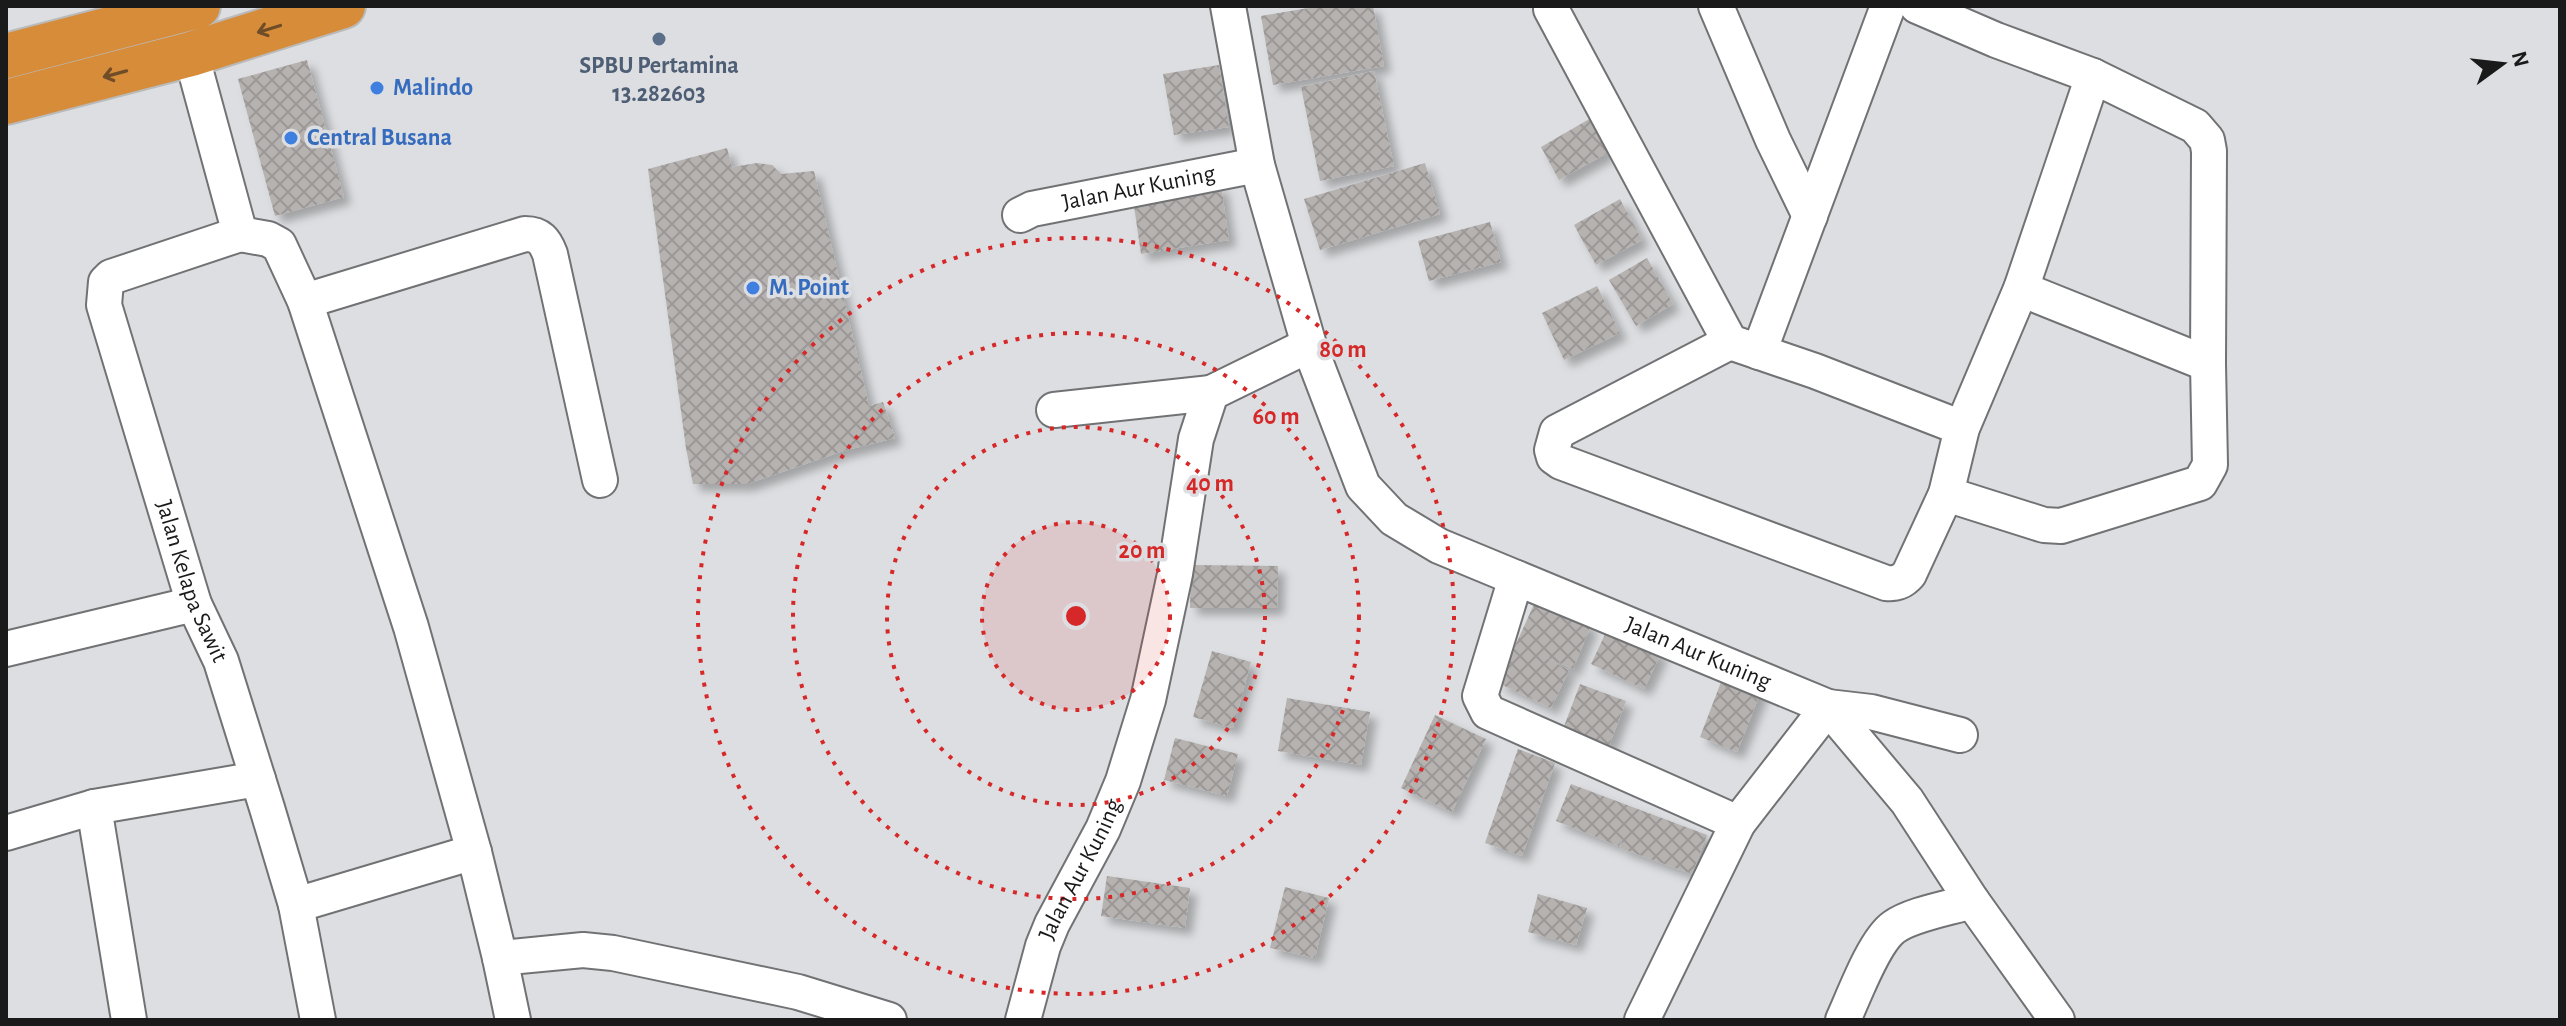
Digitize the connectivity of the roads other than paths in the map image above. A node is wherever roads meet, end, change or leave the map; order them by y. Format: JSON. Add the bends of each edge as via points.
{"nodes":[{"id":1,"x":198,"y":6,"type":"edge"},
{"id":2,"x":343,"y":6,"type":"edge"},
{"id":3,"x":1228,"y":6,"type":"edge"},
{"id":4,"x":1716,"y":6,"type":"edge"},
{"id":5,"x":1888,"y":6,"type":"edge"},
{"id":6,"x":1917,"y":6,"type":"edge"},
{"id":7,"x":1551,"y":9,"type":"dead end"},
{"id":8,"x":191,"y":54,"type":"junction"},
{"id":9,"x":6,"y":56,"type":"edge"},
{"id":10,"x":2093,"y":76,"type":"junction"},
{"id":11,"x":6,"y":102,"type":"edge"},
{"id":12,"x":1257,"y":165,"type":"junction"},
{"id":13,"x":1020,"y":215,"type":"dead end"},
{"id":14,"x":1810,"y":216,"type":"junction"},
{"id":15,"x":240,"y":234,"type":"junction"},
{"id":16,"x":2021,"y":289,"type":"junction"},
{"id":17,"x":305,"y":301,"type":"junction"},
{"id":18,"x":1309,"y":345,"type":"junction"},
{"id":19,"x":1744,"y":347,"type":"junction"},
{"id":20,"x":2208,"y":364,"type":"junction"},
{"id":21,"x":1211,"y":393,"type":"junction"},
{"id":22,"x":1054,"y":410,"type":"dead end"},
{"id":23,"x":1962,"y":428,"type":"junction"},
{"id":24,"x":600,"y":480,"type":"dead end"},
{"id":25,"x":1946,"y":494,"type":"junction"},
{"id":26,"x":1516,"y":578,"type":"junction"},
{"id":27,"x":194,"y":604,"type":"junction"},
{"id":28,"x":6,"y":649,"type":"edge"},
{"id":29,"x":1828,"y":707,"type":"junction"},
{"id":30,"x":1960,"y":735,"type":"dead end"},
{"id":31,"x":258,"y":779,"type":"junction"},
{"id":32,"x":94,"y":807,"type":"junction"},
{"id":33,"x":1738,"y":823,"type":"junction"},
{"id":34,"x":6,"y":833,"type":"edge"},
{"id":35,"x":474,"y":852,"type":"junction"},
{"id":36,"x":1972,"y":901,"type":"junction"},
{"id":37,"x":296,"y":905,"type":"junction"},
{"id":38,"x":500,"y":958,"type":"junction"},
{"id":39,"x":129,"y":1020,"type":"edge"},
{"id":40,"x":318,"y":1020,"type":"edge"},
{"id":41,"x":513,"y":1020,"type":"edge"},
{"id":42,"x":889,"y":1020,"type":"edge"},
{"id":43,"x":1023,"y":1020,"type":"edge"},
{"id":44,"x":1642,"y":1020,"type":"edge"},
{"id":45,"x":1843,"y":1020,"type":"edge"},
{"id":46,"x":2057,"y":1020,"type":"edge"}],
"edges":[{"from":1,"to":9,"type":"highway"},
{"from":2,"to":8,"type":"highway","one_way":true},
{"from":3,"to":12,"type":"street","name":"Jalan Aur Kuning"},
{"from":4,"to":14,"type":"street"},
{"from":5,"to":14,"type":"street"},
{"from":6,"to":10,"type":"street"},
{"from":7,"to":19,"type":"street"},
{"from":8,"to":11,"type":"highway","one_way":true},
{"from":8,"to":15,"type":"street"},
{"from":10,"to":16,"type":"street"},
{"from":10,"to":20,"type":"street","via":[[2195,126],[2207,140]]},
{"from":12,"to":13,"type":"street","name":"Jalan Aur Kuning"},
{"from":12,"to":18,"type":"street","name":"Jalan Aur Kuning"},
{"from":14,"to":19,"type":"street"},
{"from":15,"to":17,"type":"street","via":[[279,245]]},
{"from":15,"to":27,"type":"street","name":"Jalan Kelapa Sawit","via":[[111,277],[104,291]]},
{"from":16,"to":20,"type":"street"},
{"from":16,"to":23,"type":"street"},
{"from":17,"to":24,"type":"street","via":[[525,234],[540,237],[550,254]]},
{"from":17,"to":35,"type":"street","via":[[411,627]]},
{"from":18,"to":21,"type":"street"},
{"from":18,"to":26,"type":"street","name":"Jalan Aur Kuning","via":[[1363,486],[1379,505],[1439,546]]},
{"from":19,"to":23,"type":"street"},
{"from":19,"to":25,"type":"street","via":[[1557,432],[1554,457],[1894,584],[1909,574]]},
{"from":20,"to":25,"type":"street","via":[[2210,465],[2200,483],[2061,526]]},
{"from":21,"to":22,"type":"street"},
{"from":21,"to":43,"type":"street","name":"Jalan Aur Kuning","via":[[1196,439],[1148,700],[1103,829],[1043,946]]},
{"from":23,"to":25,"type":"street"},
{"from":26,"to":29,"type":"street","name":"Jalan Aur Kuning"},
{"from":26,"to":33,"type":"street","via":[[1480,696],[1488,712]]},
{"from":27,"to":28,"type":"street"},
{"from":27,"to":31,"type":"street","name":"Jalan Kelapa Sawit","via":[[221,661]]},
{"from":29,"to":30,"type":"street","via":[[1871,712]]},
{"from":29,"to":33,"type":"street"},
{"from":29,"to":36,"type":"street","name":"Jalan Aur Kuning","via":[[1907,801]]},
{"from":31,"to":32,"type":"street"},
{"from":31,"to":37,"type":"street","name":"Jalan Kelapa Sawit"},
{"from":32,"to":34,"type":"street"},
{"from":32,"to":39,"type":"street"},
{"from":33,"to":44,"type":"street"},
{"from":35,"to":37,"type":"street"},
{"from":35,"to":38,"type":"street"},
{"from":36,"to":45,"type":"street","via":[[1893,927],[1879,944]]},
{"from":36,"to":46,"type":"street","name":"Jalan Aur Kuning"},
{"from":37,"to":40,"type":"street","name":"Jalan Kelapa Sawit"},
{"from":38,"to":41,"type":"street"},
{"from":38,"to":42,"type":"street","via":[[583,950],[613,953],[798,992]]}]}
